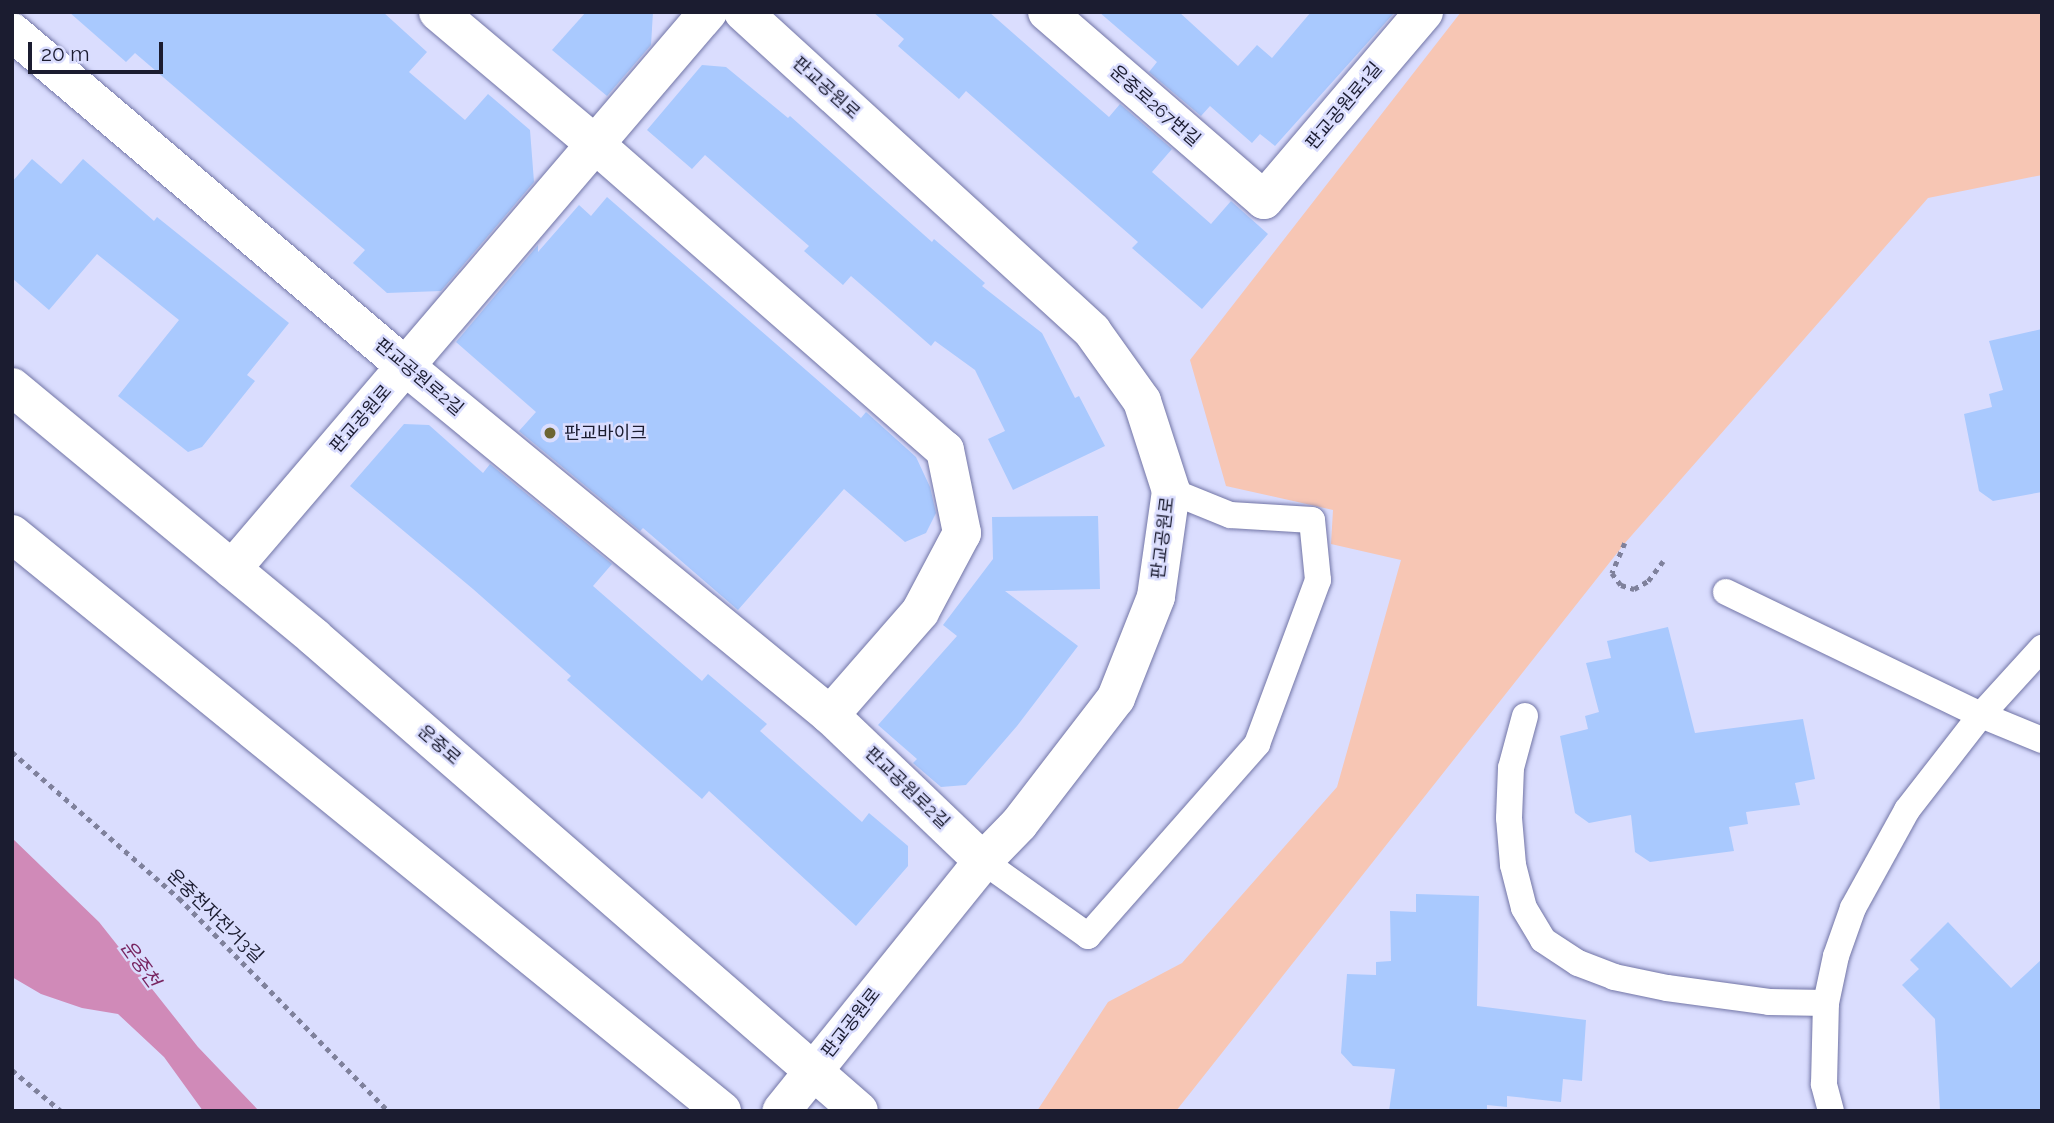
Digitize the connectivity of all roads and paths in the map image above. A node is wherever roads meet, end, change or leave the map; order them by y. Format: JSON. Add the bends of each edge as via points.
{"nodes":[{"id":1,"x":438,"y":12,"type":"edge"},
{"id":2,"x":708,"y":12,"type":"edge"},
{"id":3,"x":743,"y":12,"type":"edge"},
{"id":4,"x":1047,"y":12,"type":"edge"},
{"id":5,"x":1424,"y":12,"type":"edge"},
{"id":6,"x":12,"y":32,"type":"edge"},
{"id":7,"x":595,"y":144,"type":"junction"},
{"id":8,"x":1264,"y":200,"type":"joint"},
{"id":9,"x":405,"y":366,"type":"junction"},
{"id":10,"x":12,"y":387,"type":"edge"},
{"id":11,"x":1171,"y":491,"type":"junction"},
{"id":12,"x":12,"y":534,"type":"edge"},
{"id":13,"x":1625,"y":542,"type":"dead end"},
{"id":14,"x":1663,"y":561,"type":"dead end"},
{"id":15,"x":232,"y":569,"type":"junction"},
{"id":16,"x":1727,"y":592,"type":"dead end"},
{"id":17,"x":2042,"y":648,"type":"edge"},
{"id":18,"x":830,"y":715,"type":"junction"},
{"id":19,"x":1981,"y":715,"type":"junction"},
{"id":20,"x":1525,"y":716,"type":"dead end"},
{"id":21,"x":2042,"y":740,"type":"edge"},
{"id":22,"x":12,"y":751,"type":"edge"},
{"id":23,"x":983,"y":861,"type":"junction"},
{"id":24,"x":1826,"y":1003,"type":"junction"},
{"id":25,"x":12,"y":1070,"type":"edge"},
{"id":26,"x":814,"y":1071,"type":"junction"},
{"id":27,"x":61,"y":1111,"type":"edge"},
{"id":28,"x":388,"y":1111,"type":"edge"},
{"id":29,"x":722,"y":1111,"type":"edge"},
{"id":30,"x":781,"y":1111,"type":"edge"},
{"id":31,"x":859,"y":1111,"type":"edge"},
{"id":32,"x":1831,"y":1111,"type":"edge"}],
"edges":[{"from":1,"to":7,"type":"street"},
{"from":2,"to":7,"type":"street","name":"판교공원로"},
{"from":3,"to":11,"type":"street","name":"판교공원로","via":[[1092,331],[1142,401]]},
{"from":4,"to":8,"type":"street","name":"운중로267번길"},
{"from":5,"to":8,"type":"street","name":"판교공원로1길"},
{"from":6,"to":9,"type":"street","name":"판교공원로2길"},
{"from":7,"to":9,"type":"street","name":"판교공원로"},
{"from":7,"to":18,"type":"street","via":[[946,450],[962,533],[920,612]]},
{"from":9,"to":15,"type":"street","name":"판교공원로"},
{"from":9,"to":18,"type":"street","name":"판교공원로2길"},
{"from":10,"to":15,"type":"street","name":"운중로"},
{"from":11,"to":23,"type":"street","name":"판교공원로","via":[[1156,597],[1116,698],[1019,824]]},
{"from":11,"to":23,"type":"lane","via":[[1230,515],[1312,520],[1318,580],[1257,744],[1088,936]]},
{"from":12,"to":29,"type":"street"},
{"from":13,"to":14,"type":"path","via":[[1612,573],[1620,585],[1634,589],[1648,581]]},
{"from":15,"to":26,"type":"street","name":"운중로"},
{"from":16,"to":19,"type":"lane"},
{"from":17,"to":19,"type":"lane"},
{"from":18,"to":23,"type":"street","name":"판교공원로2길"},
{"from":19,"to":21,"type":"lane"},
{"from":19,"to":24,"type":"lane","via":[[1908,810],[1872,868],[1836,957]]},
{"from":20,"to":24,"type":"lane","via":[[1511,768],[1509,818],[1513,865],[1524,908],[1543,940],[1614,977],[1667,989],[1769,1002]]},
{"from":22,"to":28,"type":"path","name":"운중천자전거3길","via":[[179,898]]},
{"from":23,"to":26,"type":"street","name":"판교공원로"},
{"from":24,"to":32,"type":"lane","via":[[1824,1084]]},
{"from":25,"to":27,"type":"path"},
{"from":26,"to":30,"type":"street","name":"판교공원로"},
{"from":26,"to":31,"type":"street","name":"운중로"}]}
